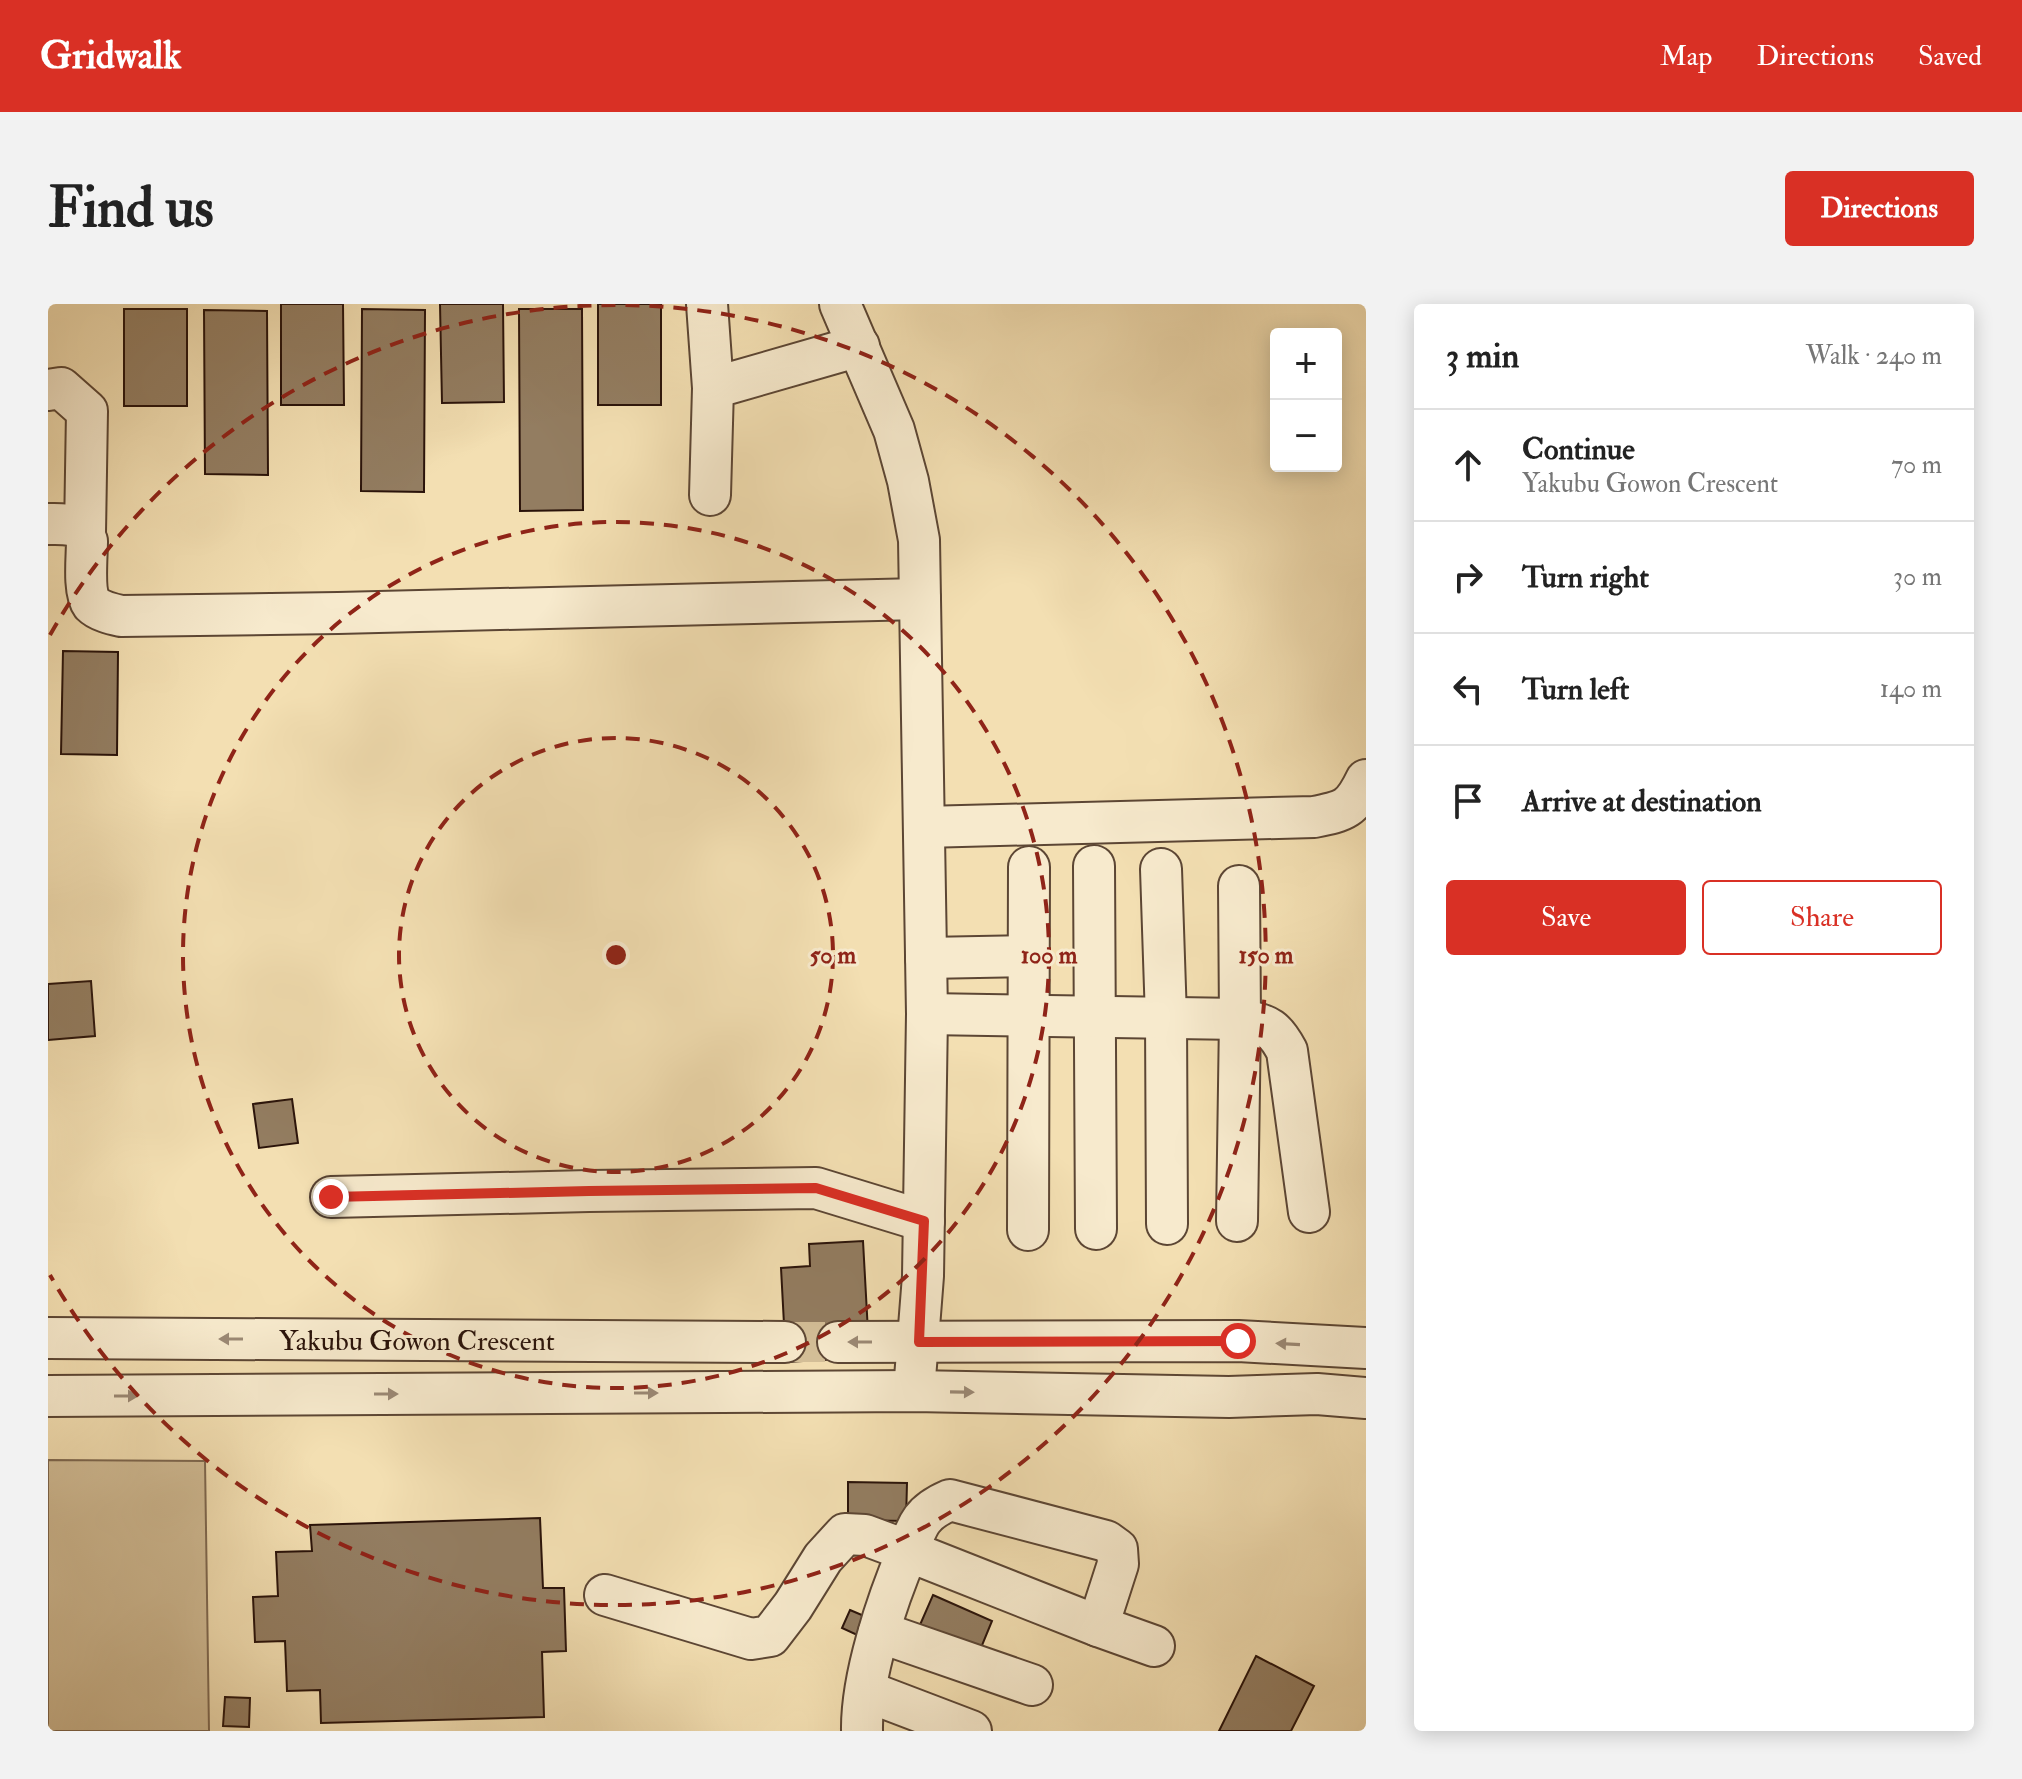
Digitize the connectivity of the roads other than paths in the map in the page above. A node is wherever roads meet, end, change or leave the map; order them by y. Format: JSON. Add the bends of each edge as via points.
{"nodes":[{"id":1,"x":707,"y":304,"type":"edge"},
{"id":2,"x":840,"y":304,"type":"edge"},
{"id":3,"x":859,"y":346,"type":"junction"},
{"id":4,"x":713,"y":388,"type":"junction"},
{"id":5,"x":48,"y":390,"type":"edge"},
{"id":6,"x":710,"y":495,"type":"dead end"},
{"id":7,"x":66,"y":528,"type":"edge"},
{"id":8,"x":920,"y":599,"type":"junction"},
{"id":9,"x":1366,"y":780,"type":"edge"},
{"id":10,"x":924,"y":827,"type":"junction"},
{"id":11,"x":1094,"y":866,"type":"dead end"},
{"id":12,"x":1029,"y":867,"type":"dead end"},
{"id":13,"x":1161,"y":869,"type":"dead end"},
{"id":14,"x":1239,"y":886,"type":"dead end"},
{"id":15,"x":1029,"y":956,"type":"junction"},
{"id":16,"x":926,"y":958,"type":"junction"},
{"id":17,"x":927,"y":1014,"type":"junction"},
{"id":18,"x":1029,"y":1016,"type":"junction"},
{"id":19,"x":1095,"y":1016,"type":"junction"},
{"id":20,"x":1166,"y":1018,"type":"junction"},
{"id":21,"x":1240,"y":1019,"type":"junction"},
{"id":22,"x":331,"y":1197,"type":"dead end"},
{"id":23,"x":1309,"y":1212,"type":"dead end"},
{"id":24,"x":924,"y":1221,"type":"junction"},
{"id":25,"x":1237,"y":1221,"type":"dead end"},
{"id":26,"x":1167,"y":1224,"type":"dead end"},
{"id":27,"x":1096,"y":1229,"type":"dead end"},
{"id":28,"x":1028,"y":1230,"type":"dead end"},
{"id":29,"x":48,"y":1338,"type":"edge"},
{"id":30,"x":1238,"y":1341,"type":"junction"},
{"id":31,"x":785,"y":1342,"type":"tunnel mouth"},
{"id":32,"x":838,"y":1342,"type":"tunnel mouth"},
{"id":33,"x":919,"y":1342,"type":"junction"},
{"id":34,"x":1366,"y":1348,"type":"edge"},
{"id":35,"x":914,"y":1391,"type":"junction"},
{"id":36,"x":48,"y":1396,"type":"edge"},
{"id":37,"x":1229,"y":1397,"type":"junction"},
{"id":38,"x":1366,"y":1398,"type":"edge"},
{"id":39,"x":908,"y":1551,"type":"junction"},
{"id":40,"x":605,"y":1595,"type":"dead end"},
{"id":41,"x":1098,"y":1626,"type":"junction"},
{"id":42,"x":879,"y":1632,"type":"junction"},
{"id":43,"x":1154,"y":1646,"type":"dead end"},
{"id":44,"x":1032,"y":1685,"type":"dead end"},
{"id":45,"x":866,"y":1691,"type":"junction"},
{"id":46,"x":862,"y":1731,"type":"edge"},
{"id":47,"x":971,"y":1731,"type":"edge"}],
"edges":[{"from":1,"to":4,"type":"street"},
{"from":2,"to":3,"type":"street"},
{"from":3,"to":4,"type":"street"},
{"from":3,"to":8,"type":"street","via":[[894,430],[908,481],[919,540]]},
{"from":4,"to":6,"type":"street"},
{"from":5,"to":7,"type":"street","via":[[61,388],[87,411]]},
{"from":7,"to":8,"type":"street","via":[[87,541],[87,595],[93,606],[121,616]]},
{"from":8,"to":10,"type":"street"},
{"from":9,"to":10,"type":"street","via":[[1340,812],[1314,817]]},
{"from":10,"to":16,"type":"street"},
{"from":11,"to":19,"type":"street"},
{"from":12,"to":15,"type":"street"},
{"from":13,"to":20,"type":"street"},
{"from":14,"to":21,"type":"street"},
{"from":15,"to":16,"type":"street"},
{"from":15,"to":18,"type":"street"},
{"from":16,"to":17,"type":"street"},
{"from":17,"to":18,"type":"street"},
{"from":17,"to":24,"type":"street"},
{"from":18,"to":19,"type":"street"},
{"from":18,"to":28,"type":"street"},
{"from":19,"to":20,"type":"street"},
{"from":19,"to":27,"type":"street"},
{"from":20,"to":21,"type":"street"},
{"from":20,"to":26,"type":"street"},
{"from":21,"to":23,"type":"street","via":[[1271,1027],[1287,1051]]},
{"from":21,"to":25,"type":"street"},
{"from":22,"to":24,"type":"street","via":[[816,1188]]},
{"from":24,"to":33,"type":"street"},
{"from":31,"to":29,"type":"street","name":"Yakubu Gowon Crescent","one_way":true},
{"from":30,"to":33,"type":"street"},
{"from":34,"to":30,"type":"street","one_way":true},
{"from":30,"to":37,"type":"street"},
{"from":33,"to":32,"type":"street","one_way":true},
{"from":33,"to":35,"type":"street"},
{"from":36,"to":35,"type":"street","one_way":true},
{"from":35,"to":37,"type":"street","one_way":true},
{"from":37,"to":38,"type":"street"},
{"from":39,"to":40,"type":"street","via":[[865,1535],[845,1534],[770,1636],[751,1639]]},
{"from":39,"to":41,"type":"street"},
{"from":39,"to":41,"type":"street","via":[[919,1521],[950,1500],[1106,1541],[1117,1549],[1118,1564]]},
{"from":39,"to":42,"type":"street"},
{"from":41,"to":43,"type":"street"},
{"from":42,"to":44,"type":"street"},
{"from":42,"to":45,"type":"street"},
{"from":45,"to":46,"type":"street"},
{"from":45,"to":47,"type":"street"}]}
